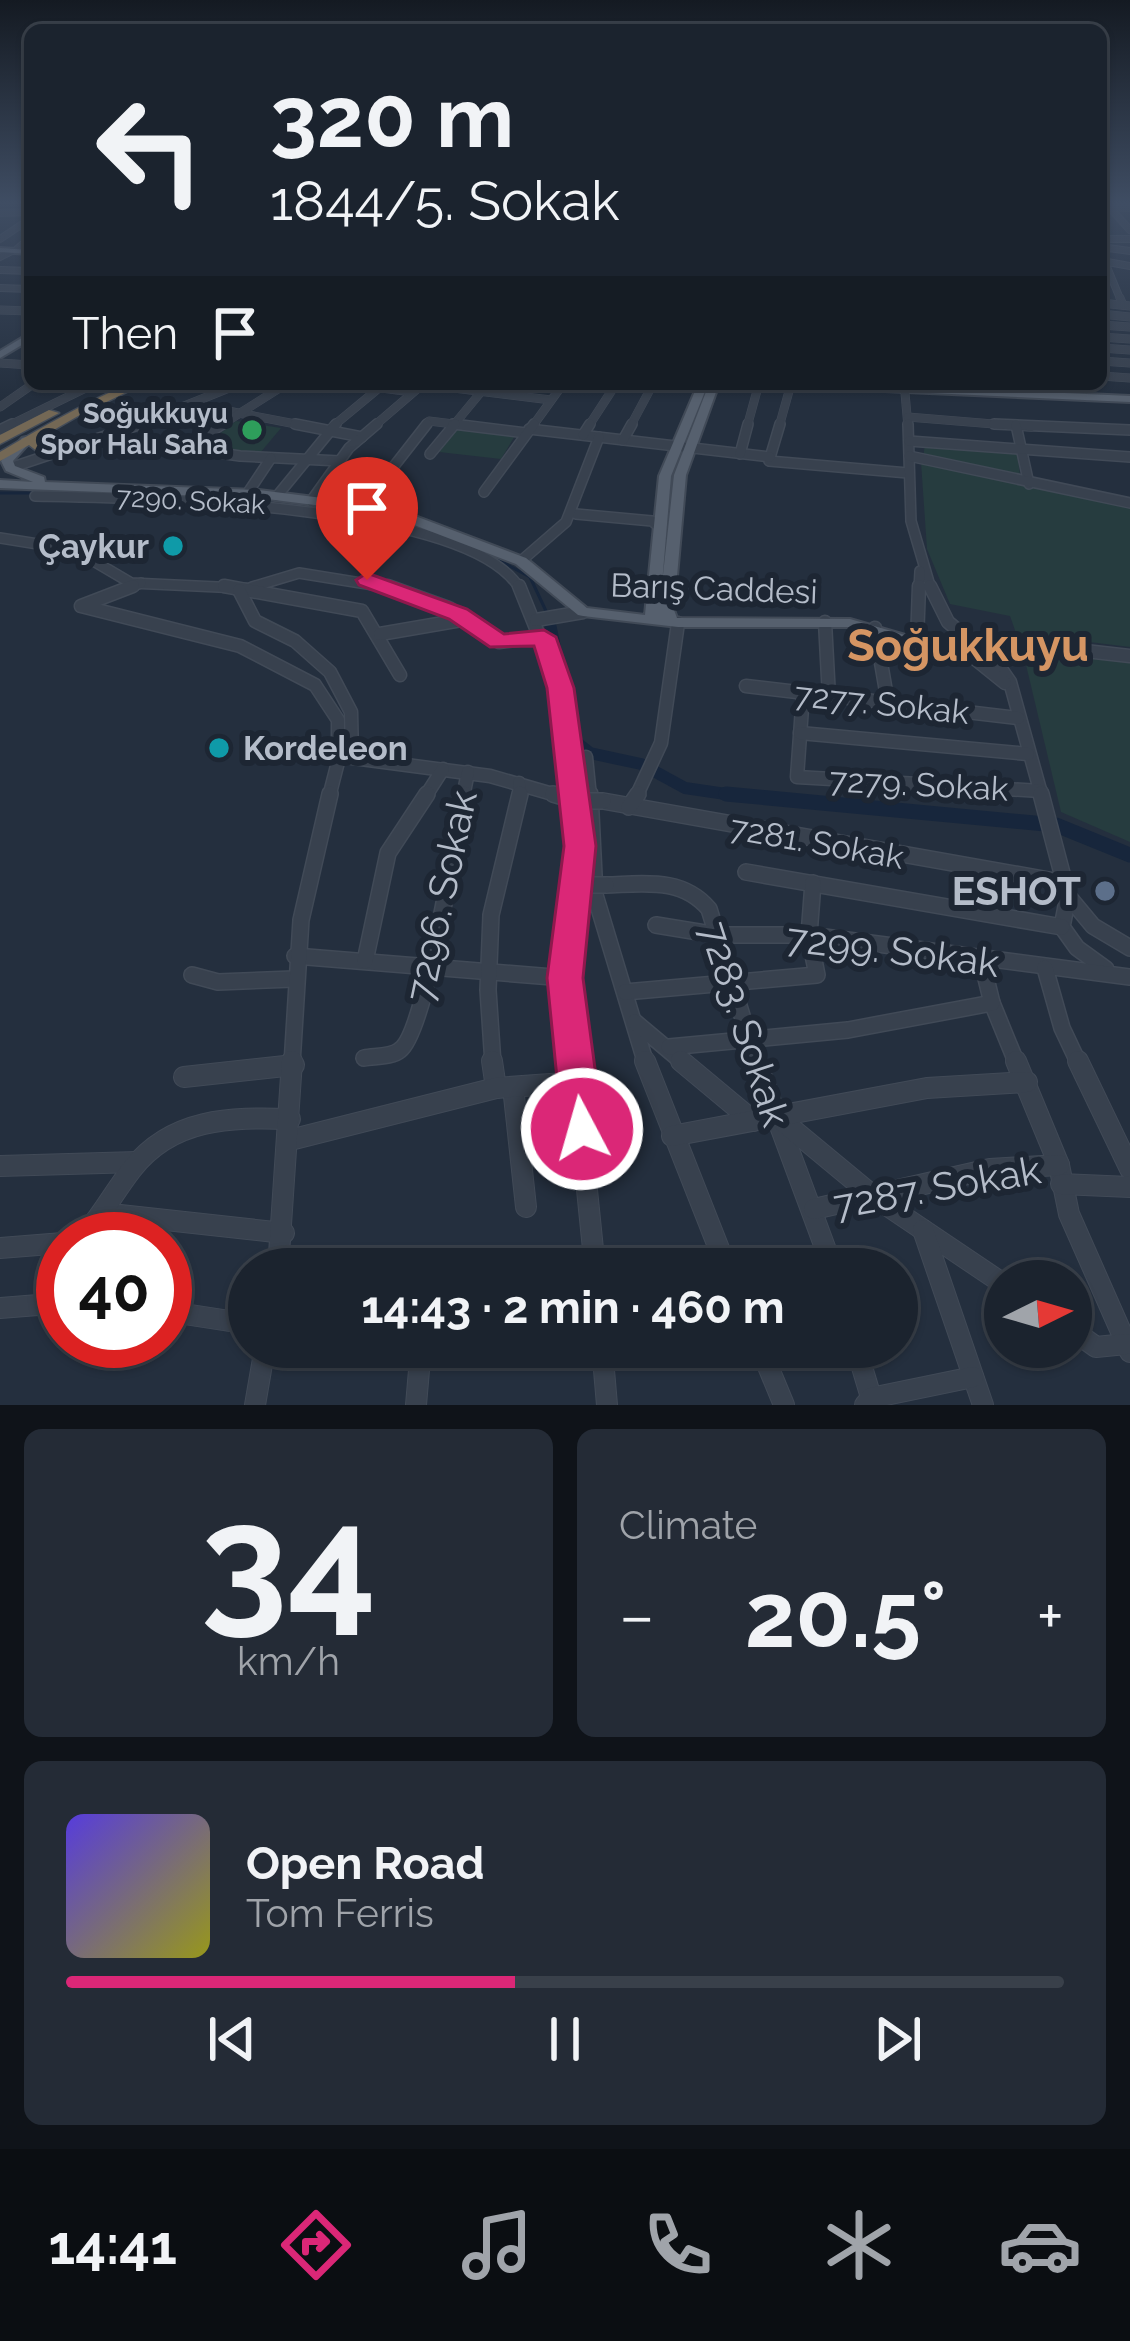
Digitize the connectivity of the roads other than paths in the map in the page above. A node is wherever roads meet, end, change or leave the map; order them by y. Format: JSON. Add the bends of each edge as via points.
{"nodes":[{"id":1,"x":1108,"y":267,"type":"edge"},
{"id":2,"x":1126,"y":306,"type":"edge"},
{"id":3,"x":25,"y":390,"type":"edge"},
{"id":4,"x":81,"y":390,"type":"edge"},
{"id":5,"x":104,"y":390,"type":"edge"},
{"id":6,"x":125,"y":390,"type":"edge"},
{"id":7,"x":225,"y":390,"type":"edge"},
{"id":8,"x":277,"y":390,"type":"edge"},
{"id":9,"x":377,"y":390,"type":"edge"},
{"id":10,"x":396,"y":390,"type":"edge"},
{"id":11,"x":414,"y":390,"type":"edge"},
{"id":12,"x":466,"y":390,"type":"edge"},
{"id":13,"x":558,"y":390,"type":"edge"},
{"id":14,"x":612,"y":390,"type":"edge"},
{"id":15,"x":649,"y":390,"type":"edge"},
{"id":16,"x":701,"y":390,"type":"edge"},
{"id":17,"x":711,"y":390,"type":"edge"},
{"id":18,"x":757,"y":390,"type":"edge"},
{"id":19,"x":792,"y":390,"type":"edge"},
{"id":20,"x":907,"y":390,"type":"edge"},
{"id":21,"x":963,"y":390,"type":"edge"},
{"id":22,"x":412,"y":392,"type":"junction"},
{"id":23,"x":481,"y":392,"type":"junction"},
{"id":24,"x":1130,"y":396,"type":"edge"},
{"id":25,"x":551,"y":400,"type":"junction"},
{"id":26,"x":192,"y":404,"type":"junction"},
{"id":27,"x":0,"y":408,"type":"edge"},
{"id":28,"x":34,"y":411,"type":"junction"},
{"id":29,"x":241,"y":414,"type":"junction"},
{"id":30,"x":908,"y":417,"type":"junction"},
{"id":31,"x":453,"y":424,"type":"junction"},
{"id":32,"x":1016,"y":425,"type":"junction"},
{"id":33,"x":0,"y":430,"type":"edge"},
{"id":34,"x":1130,"y":430,"type":"edge"},
{"id":35,"x":528,"y":431,"type":"junction"},
{"id":36,"x":326,"y":432,"type":"junction"},
{"id":37,"x":583,"y":435,"type":"junction"},
{"id":38,"x":107,"y":437,"type":"junction"},
{"id":39,"x":362,"y":437,"type":"junction"},
{"id":40,"x":599,"y":437,"type":"junction"},
{"id":41,"x":28,"y":439,"type":"junction"},
{"id":42,"x":623,"y":440,"type":"junction"},
{"id":43,"x":909,"y":441,"type":"junction"},
{"id":44,"x":0,"y":443,"type":"edge"},
{"id":45,"x":681,"y":447,"type":"junction"},
{"id":46,"x":183,"y":449,"type":"junction"},
{"id":47,"x":63,"y":451,"type":"junction"},
{"id":48,"x":1023,"y":452,"type":"junction"},
{"id":49,"x":430,"y":454,"type":"dead end"},
{"id":50,"x":740,"y":454,"type":"junction"},
{"id":51,"x":909,"y":456,"type":"junction"},
{"id":52,"x":770,"y":457,"type":"junction"},
{"id":53,"x":1130,"y":457,"type":"edge"},
{"id":54,"x":271,"y":458,"type":"junction"},
{"id":55,"x":304,"y":459,"type":"junction"},
{"id":56,"x":340,"y":461,"type":"junction"},
{"id":57,"x":5,"y":463,"type":"edge"},
{"id":58,"x":332,"y":473,"type":"junction"},
{"id":59,"x":908,"y":473,"type":"junction"},
{"id":60,"x":384,"y":477,"type":"junction"},
{"id":61,"x":0,"y":484,"type":"edge"},
{"id":62,"x":1029,"y":484,"type":"junction"},
{"id":63,"x":76,"y":488,"type":"junction"},
{"id":64,"x":39,"y":492,"type":"junction"},
{"id":65,"x":484,"y":492,"type":"dead end"},
{"id":66,"x":247,"y":494,"type":"junction"},
{"id":67,"x":277,"y":496,"type":"junction"},
{"id":68,"x":311,"y":501,"type":"junction"},
{"id":69,"x":1130,"y":503,"type":"edge"},
{"id":70,"x":362,"y":507,"type":"junction"},
{"id":71,"x":576,"y":514,"type":"junction"},
{"id":72,"x":659,"y":527,"type":"junction"},
{"id":73,"x":0,"y":538,"type":"edge"},
{"id":74,"x":521,"y":561,"type":"junction"},
{"id":75,"x":920,"y":569,"type":"junction"},
{"id":76,"x":141,"y":583,"type":"junction"},
{"id":77,"x":246,"y":588,"type":"junction"},
{"id":78,"x":584,"y":612,"type":"junction"},
{"id":79,"x":468,"y":619,"type":"junction"},
{"id":80,"x":536,"y":620,"type":"junction"},
{"id":81,"x":652,"y":621,"type":"junction"},
{"id":82,"x":825,"y":622,"type":"junction"},
{"id":83,"x":675,"y":623,"type":"junction"},
{"id":84,"x":875,"y":628,"type":"junction"},
{"id":85,"x":380,"y":634,"type":"junction"},
{"id":86,"x":544,"y":637,"type":"junction"},
{"id":87,"x":917,"y":637,"type":"junction"},
{"id":88,"x":970,"y":645,"type":"junction"},
{"id":89,"x":1130,"y":656,"type":"edge"},
{"id":90,"x":400,"y":675,"type":"dead end"},
{"id":91,"x":746,"y":686,"type":"dead end"},
{"id":92,"x":803,"y":694,"type":"junction"},
{"id":93,"x":829,"y":697,"type":"junction"},
{"id":94,"x":888,"y":703,"type":"junction"},
{"id":95,"x":1018,"y":718,"type":"junction"},
{"id":96,"x":800,"y":733,"type":"junction"},
{"id":97,"x":1028,"y":754,"type":"junction"},
{"id":98,"x":345,"y":756,"type":"junction"},
{"id":99,"x":586,"y":758,"type":"dead end"},
{"id":100,"x":443,"y":769,"type":"junction"},
{"id":101,"x":467,"y":772,"type":"junction"},
{"id":102,"x":519,"y":783,"type":"junction"},
{"id":103,"x":1042,"y":798,"type":"junction"},
{"id":104,"x":576,"y":801,"type":"junction"},
{"id":105,"x":629,"y":807,"type":"junction"},
{"id":106,"x":746,"y":872,"type":"dead end"},
{"id":107,"x":813,"y":883,"type":"junction"},
{"id":108,"x":580,"y":885,"type":"junction"},
{"id":109,"x":1064,"y":889,"type":"junction"},
{"id":110,"x":656,"y":925,"type":"dead end"},
{"id":111,"x":1062,"y":927,"type":"junction"},
{"id":112,"x":809,"y":934,"type":"junction"},
{"id":113,"x":717,"y":935,"type":"junction"},
{"id":114,"x":1130,"y":948,"type":"edge"},
{"id":115,"x":295,"y":956,"type":"junction"},
{"id":116,"x":980,"y":958,"type":"junction"},
{"id":117,"x":365,"y":961,"type":"junction"},
{"id":118,"x":431,"y":965,"type":"junction"},
{"id":119,"x":1045,"y":968,"type":"junction"},
{"id":120,"x":1107,"y":970,"type":"junction"},
{"id":121,"x":489,"y":972,"type":"junction"},
{"id":122,"x":192,"y":975,"type":"dead end"},
{"id":123,"x":1130,"y":977,"type":"edge"},
{"id":124,"x":565,"y":978,"type":"junction"},
{"id":125,"x":293,"y":979,"type":"junction"},
{"id":126,"x":734,"y":983,"type":"junction"},
{"id":127,"x":625,"y":992,"type":"junction"},
{"id":128,"x":992,"y":1003,"type":"junction"},
{"id":129,"x":634,"y":1021,"type":"junction"},
{"id":130,"x":751,"y":1040,"type":"junction"},
{"id":131,"x":669,"y":1047,"type":"junction"},
{"id":132,"x":364,"y":1058,"type":"dead end"},
{"id":133,"x":294,"y":1065,"type":"junction"},
{"id":134,"x":184,"y":1077,"type":"dead end"},
{"id":135,"x":578,"y":1082,"type":"junction"},
{"id":136,"x":1027,"y":1082,"type":"junction"},
{"id":137,"x":504,"y":1088,"type":"junction"},
{"id":138,"x":290,"y":1119,"type":"junction"},
{"id":139,"x":777,"y":1119,"type":"junction"},
{"id":140,"x":753,"y":1121,"type":"junction"},
{"id":141,"x":672,"y":1136,"type":"junction"},
{"id":142,"x":290,"y":1140,"type":"junction"},
{"id":143,"x":137,"y":1162,"type":"junction"},
{"id":144,"x":0,"y":1166,"type":"edge"},
{"id":145,"x":1130,"y":1169,"type":"edge"},
{"id":146,"x":1060,"y":1174,"type":"junction"},
{"id":147,"x":1130,"y":1187,"type":"edge"},
{"id":148,"x":873,"y":1196,"type":"junction"},
{"id":149,"x":526,"y":1207,"type":"dead end"},
{"id":150,"x":814,"y":1209,"type":"junction"},
{"id":151,"x":103,"y":1212,"type":"edge"},
{"id":152,"x":192,"y":1225,"type":"edge"},
{"id":153,"x":922,"y":1228,"type":"junction"},
{"id":154,"x":284,"y":1233,"type":"junction"},
{"id":155,"x":36,"y":1246,"type":"edge"},
{"id":156,"x":282,"y":1248,"type":"edge"},
{"id":157,"x":594,"y":1248,"type":"edge"},
{"id":158,"x":719,"y":1248,"type":"edge"},
{"id":159,"x":826,"y":1248,"type":"edge"},
{"id":160,"x":0,"y":1250,"type":"edge"},
{"id":161,"x":984,"y":1271,"type":"edge"},
{"id":162,"x":36,"y":1305,"type":"edge"},
{"id":163,"x":0,"y":1308,"type":"edge"},
{"id":164,"x":192,"y":1315,"type":"edge"},
{"id":165,"x":228,"y":1321,"type":"edge"},
{"id":166,"x":1092,"y":1344,"type":"edge"},
{"id":167,"x":1128,"y":1348,"type":"edge"},
{"id":168,"x":262,"y":1368,"type":"edge"},
{"id":169,"x":420,"y":1368,"type":"edge"},
{"id":170,"x":604,"y":1368,"type":"edge"},
{"id":171,"x":769,"y":1368,"type":"edge"},
{"id":172,"x":861,"y":1368,"type":"edge"},
{"id":173,"x":973,"y":1377,"type":"junction"},
{"id":174,"x":870,"y":1403,"type":"edge"},
{"id":175,"x":255,"y":1405,"type":"edge"},
{"id":176,"x":416,"y":1405,"type":"edge"},
{"id":177,"x":607,"y":1405,"type":"edge"},
{"id":178,"x":784,"y":1405,"type":"edge"},
{"id":179,"x":983,"y":1405,"type":"edge"}],
"edges":[{"from":1,"to":2,"type":"street"},
{"from":3,"to":27,"type":"street"},
{"from":4,"to":28,"type":"street"},
{"from":5,"to":44,"type":"highway"},
{"from":6,"to":41,"type":"highway"},
{"from":7,"to":26,"type":"street"},
{"from":8,"to":29,"type":"street"},
{"from":9,"to":36,"type":"street"},
{"from":10,"to":22,"type":"street"},
{"from":11,"to":22,"type":"street"},
{"from":12,"to":23,"type":"street"},
{"from":13,"to":25,"type":"street"},
{"from":14,"to":37,"type":"street"},
{"from":15,"to":42,"type":"street"},
{"from":16,"to":45,"type":"main road"},
{"from":17,"to":45,"type":"main road"},
{"from":18,"to":50,"type":"street"},
{"from":19,"to":52,"type":"street"},
{"from":20,"to":30,"type":"street"},
{"from":21,"to":24,"type":"main road"},
{"from":22,"to":39,"type":"street"},
{"from":23,"to":25,"type":"street"},
{"from":23,"to":31,"type":"street"},
{"from":25,"to":35,"type":"street"},
{"from":26,"to":29,"type":"street"},
{"from":26,"to":38,"type":"street"},
{"from":27,"to":28,"type":"street"},
{"from":28,"to":33,"type":"street"},
{"from":29,"to":36,"type":"street"},
{"from":29,"to":46,"type":"street"},
{"from":30,"to":32,"type":"street"},
{"from":30,"to":43,"type":"street"},
{"from":31,"to":35,"type":"street"},
{"from":31,"to":49,"type":"street"},
{"from":31,"to":60,"type":"street","via":[[429,421]]},
{"from":32,"to":34,"type":"street"},
{"from":32,"to":48,"type":"street"},
{"from":35,"to":37,"type":"street"},
{"from":35,"to":65,"type":"street"},
{"from":36,"to":39,"type":"street"},
{"from":36,"to":55,"type":"street"},
{"from":37,"to":40,"type":"street"},
{"from":38,"to":46,"type":"street"},
{"from":38,"to":47,"type":"street"},
{"from":39,"to":56,"type":"street"},
{"from":40,"to":42,"type":"street"},
{"from":40,"to":71,"type":"street"},
{"from":41,"to":47,"type":"highway","via":[[38,449]]},
{"from":41,"to":57,"type":"highway"},
{"from":42,"to":45,"type":"street"},
{"from":43,"to":48,"type":"street"},
{"from":43,"to":51,"type":"street"},
{"from":45,"to":50,"type":"street"},
{"from":45,"to":72,"type":"main road"},
{"from":45,"to":83,"type":"main road","via":[[667,610]]},
{"from":46,"to":54,"type":"street"},
{"from":47,"to":57,"type":"street"},
{"from":48,"to":53,"type":"street"},
{"from":48,"to":62,"type":"street"},
{"from":50,"to":52,"type":"street"},
{"from":51,"to":59,"type":"street"},
{"from":51,"to":62,"type":"street"},
{"from":52,"to":59,"type":"street"},
{"from":54,"to":55,"type":"street"},
{"from":54,"to":66,"type":"street"},
{"from":55,"to":56,"type":"street"},
{"from":55,"to":67,"type":"street"},
{"from":56,"to":58,"type":"street"},
{"from":57,"to":63,"type":"main road","name":"Barış Caddesi"},
{"from":58,"to":60,"type":"street"},
{"from":58,"to":68,"type":"street"},
{"from":59,"to":75,"type":"street","via":[[906,516]]},
{"from":60,"to":70,"type":"street"},
{"from":61,"to":64,"type":"main road","name":"Barış Caddesi"},
{"from":62,"to":69,"type":"street"},
{"from":63,"to":64,"type":"main road","name":"Barış Caddesi"},
{"from":63,"to":66,"type":"main road","name":"Barış Caddesi"},
{"from":64,"to":80,"type":"street","name":"7290. Sokak","via":[[205,499],[377,521],[502,569]]},
{"from":66,"to":67,"type":"main road","name":"Barış Caddesi"},
{"from":67,"to":68,"type":"main road","name":"Barış Caddesi"},
{"from":68,"to":70,"type":"main road","name":"Barış Caddesi"},
{"from":70,"to":74,"type":"main road","name":"Barış Caddesi"},
{"from":71,"to":72,"type":"street"},
{"from":71,"to":74,"type":"street"},
{"from":72,"to":81,"type":"main road"},
{"from":73,"to":76,"type":"street","via":[[75,550]]},
{"from":74,"to":78,"type":"main road","name":"Barış Caddesi"},
{"from":75,"to":87,"type":"street"},
{"from":75,"to":88,"type":"street","via":[[950,626]]},
{"from":76,"to":77,"type":"street"},
{"from":76,"to":98,"type":"street","via":[[81,605],[242,647],[282,666],[331,703]]},
{"from":77,"to":79,"type":"street","via":[[273,574],[346,576]]},
{"from":77,"to":85,"type":"street","via":[[362,611]]},
{"from":77,"to":98,"type":"street","via":[[255,621],[290,634],[352,706],[357,722]]},
{"from":78,"to":80,"type":"street"},
{"from":78,"to":81,"type":"main road","name":"Barış Caddesi"},
{"from":79,"to":85,"type":"street"},
{"from":79,"to":86,"type":"street","via":[[499,642]]},
{"from":80,"to":86,"type":"street","name":"7290. Sokak"},
{"from":81,"to":83,"type":"main road","name":"Barış Caddesi"},
{"from":82,"to":83,"type":"main road","name":"Barış Caddesi"},
{"from":82,"to":84,"type":"main road","name":"Barış Caddesi"},
{"from":82,"to":93,"type":"street"},
{"from":83,"to":105,"type":"street","via":[[658,753]]},
{"from":84,"to":87,"type":"main road","name":"Barış Caddesi"},
{"from":84,"to":94,"type":"street"},
{"from":85,"to":90,"type":"street"},
{"from":86,"to":104,"type":"street","name":"7290. Sokak"},
{"from":87,"to":88,"type":"main road","name":"Barış Caddesi"},
{"from":88,"to":89,"type":"street"},
{"from":88,"to":95,"type":"street","via":[[996,672]]},
{"from":91,"to":92,"type":"street","name":"7277. Sokak"},
{"from":92,"to":93,"type":"street","name":"7277. Sokak"},
{"from":92,"to":96,"type":"street"},
{"from":93,"to":94,"type":"street","name":"7277. Sokak"},
{"from":94,"to":95,"type":"street","name":"7277. Sokak"},
{"from":95,"to":97,"type":"street"},
{"from":96,"to":97,"type":"street"},
{"from":96,"to":103,"type":"street","name":"7279. Sokak","via":[[797,777]]},
{"from":97,"to":103,"type":"street"},
{"from":98,"to":100,"type":"street","name":"7281. Sokak"},
{"from":98,"to":115,"type":"street","via":[[309,866]]},
{"from":99,"to":127,"type":"street","via":[[588,861]]},
{"from":100,"to":101,"type":"street","name":"7281. Sokak"},
{"from":100,"to":117,"type":"street","via":[[388,853]]},
{"from":101,"to":102,"type":"street","name":"7281. Sokak"},
{"from":101,"to":118,"type":"street","name":"7296. Sokak"},
{"from":102,"to":104,"type":"street","name":"7281. Sokak"},
{"from":102,"to":121,"type":"street","via":[[523,814],[494,889]]},
{"from":103,"to":109,"type":"street"},
{"from":104,"to":105,"type":"street","name":"7281. Sokak","bridge":true},
{"from":104,"to":108,"type":"street","name":"7290. Sokak"},
{"from":105,"to":109,"type":"street","name":"7281. Sokak"},
{"from":106,"to":107,"type":"street","name":"7299. Sokak"},
{"from":107,"to":111,"type":"street","name":"7299. Sokak"},
{"from":107,"to":112,"type":"street"},
{"from":108,"to":113,"type":"street","name":"7283. Sokak","bridge":true,"via":[[689,889],[709,909]]},
{"from":108,"to":124,"type":"street","name":"7290. Sokak"},
{"from":109,"to":111,"type":"street"},
{"from":109,"to":114,"type":"street","via":[[1093,926]]},
{"from":110,"to":113,"type":"street","name":"7299. Sokak"},
{"from":111,"to":120,"type":"street"},
{"from":112,"to":113,"type":"street","name":"7299. Sokak"},
{"from":112,"to":116,"type":"street","name":"7299. Sokak"},
{"from":112,"to":126,"type":"street","via":[[817,976]]},
{"from":113,"to":126,"type":"street","name":"7283. Sokak"},
{"from":115,"to":117,"type":"street"},
{"from":115,"to":125,"type":"street"},
{"from":116,"to":119,"type":"street","name":"7299. Sokak"},
{"from":116,"to":128,"type":"street"},
{"from":117,"to":118,"type":"street"},
{"from":118,"to":121,"type":"street"},
{"from":118,"to":132,"type":"street","name":"7296. Sokak","via":[[407,1042],[398,1053]]},
{"from":119,"to":120,"type":"street","name":"7299. Sokak"},
{"from":119,"to":145,"type":"street","via":[[1063,1028]]},
{"from":120,"to":123,"type":"street","name":"7299. Sokak"},
{"from":121,"to":124,"type":"street"},
{"from":121,"to":137,"type":"street","via":[[487,1032]]},
{"from":122,"to":125,"type":"street"},
{"from":124,"to":135,"type":"street","name":"7290. Sokak"},
{"from":125,"to":133,"type":"street"},
{"from":126,"to":127,"type":"street"},
{"from":126,"to":130,"type":"street","name":"7283. Sokak"},
{"from":127,"to":129,"type":"street"},
{"from":128,"to":130,"type":"street"},
{"from":128,"to":136,"type":"street"},
{"from":129,"to":131,"type":"street"},
{"from":129,"to":141,"type":"street"},
{"from":130,"to":131,"type":"street"},
{"from":130,"to":139,"type":"street","name":"7283. Sokak"},
{"from":131,"to":140,"type":"street"},
{"from":133,"to":134,"type":"street"},
{"from":133,"to":138,"type":"street"},
{"from":135,"to":137,"type":"street"},
{"from":135,"to":157,"type":"street","name":"7290. Sokak"},
{"from":136,"to":139,"type":"street","via":[[927,1088]]},
{"from":136,"to":146,"type":"street"},
{"from":137,"to":142,"type":"street"},
{"from":137,"to":149,"type":"street"},
{"from":138,"to":142,"type":"street"},
{"from":138,"to":143,"type":"street","via":[[190,1124]]},
{"from":139,"to":140,"type":"street"},
{"from":139,"to":148,"type":"street"},
{"from":139,"to":150,"type":"street","name":"7283. Sokak"},
{"from":140,"to":141,"type":"street"},
{"from":141,"to":158,"type":"street"},
{"from":142,"to":154,"type":"street"},
{"from":143,"to":144,"type":"street"},
{"from":143,"to":151,"type":"street"},
{"from":146,"to":147,"type":"street","name":"7287. Sokak"},
{"from":146,"to":148,"type":"street","name":"7287. Sokak","via":[[990,1169]]},
{"from":146,"to":167,"type":"street"},
{"from":148,"to":150,"type":"street","name":"7287. Sokak"},
{"from":148,"to":153,"type":"street"},
{"from":150,"to":159,"type":"street","name":"7283. Sokak"},
{"from":152,"to":154,"type":"street"},
{"from":153,"to":161,"type":"street"},
{"from":153,"to":173,"type":"street"},
{"from":154,"to":156,"type":"street"},
{"from":155,"to":160,"type":"street"},
{"from":162,"to":163,"type":"street"},
{"from":164,"to":165,"type":"street"},
{"from":166,"to":167,"type":"street"},
{"from":168,"to":175,"type":"street"},
{"from":169,"to":176,"type":"street"},
{"from":170,"to":177,"type":"street"},
{"from":171,"to":178,"type":"street"},
{"from":172,"to":174,"type":"street"},
{"from":173,"to":174,"type":"street"},
{"from":173,"to":179,"type":"street"}]}
